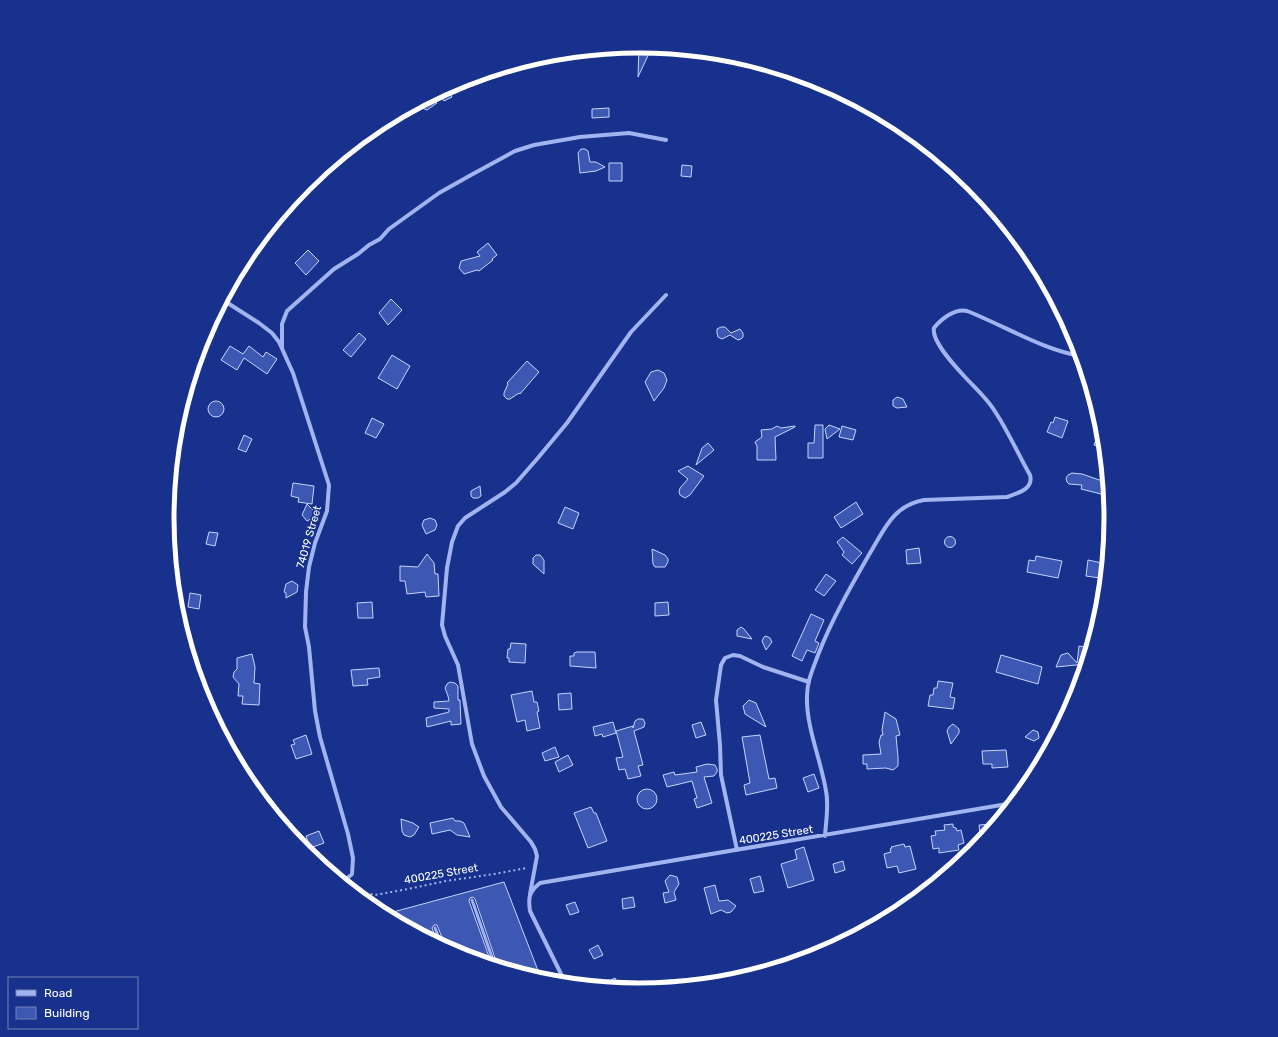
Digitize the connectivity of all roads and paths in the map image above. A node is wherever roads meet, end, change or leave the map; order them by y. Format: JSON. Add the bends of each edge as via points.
{"nodes":[{"id":1,"x":666,"y":140,"type":"dead end"},
{"id":2,"x":666,"y":295,"type":"dead end"},
{"id":3,"x":227,"y":303,"type":"edge"},
{"id":4,"x":282,"y":349,"type":"junction"},
{"id":5,"x":1075,"y":355,"type":"edge"},
{"id":6,"x":809,"y":682,"type":"junction"},
{"id":7,"x":1005,"y":805,"type":"edge"},
{"id":8,"x":825,"y":836,"type":"junction"},
{"id":9,"x":737,"y":850,"type":"junction"},
{"id":10,"x":535,"y":866,"type":"junction"},
{"id":11,"x":346,"y":880,"type":"edge"},
{"id":12,"x":362,"y":892,"type":"edge"},
{"id":13,"x":530,"y":894,"type":"junction"},
{"id":14,"x":472,"y":900,"type":"dead end"},
{"id":15,"x":435,"y":928,"type":"dead end"},
{"id":16,"x":439,"y":939,"type":"edge"},
{"id":17,"x":493,"y":960,"type":"edge"},
{"id":18,"x":563,"y":977,"type":"edge"}],
"edges":[{"from":1,"to":4,"type":"street","via":[[629,133],[580,137],[515,151],[439,193],[389,229],[380,239],[334,269],[287,311],[282,324]]},
{"from":2,"to":10,"type":"street","via":[[631,332],[566,423],[516,483],[465,518],[458,526],[452,542],[442,625],[458,665],[472,744],[484,776],[501,807],[532,842],[537,856]]},
{"from":3,"to":4,"type":"street","name":"74019 Street","via":[[264,326]]},
{"from":4,"to":11,"type":"street","name":"74019 Street","via":[[293,373],[329,485],[328,511],[315,543],[309,567],[305,627],[320,737],[353,858],[352,874]]},
{"from":5,"to":6,"type":"street","via":[[1062,352],[967,311],[956,311],[936,324],[933,330],[934,337],[996,413],[1032,480],[1020,493],[1007,498],[924,500],[904,507],[894,516],[849,589],[825,637]]},
{"from":6,"to":8,"type":"street","via":[[809,722],[826,792]]},
{"from":6,"to":9,"type":"street","via":[[763,667],[740,656],[729,655],[721,665],[716,700],[722,776]]},
{"from":7,"to":8,"type":"street","name":"400225 Street"},
{"from":8,"to":9,"type":"street","name":"400225 Street"},
{"from":9,"to":13,"type":"street","name":"400225 Street","via":[[540,883]]},
{"from":10,"to":12,"type":"path","name":"400225 Street","via":[[375,895]]},
{"from":10,"to":13,"type":"street"},
{"from":13,"to":18,"type":"street","via":[[530,911]]},
{"from":14,"to":17,"type":"lane"},
{"from":15,"to":16,"type":"lane"}]}
